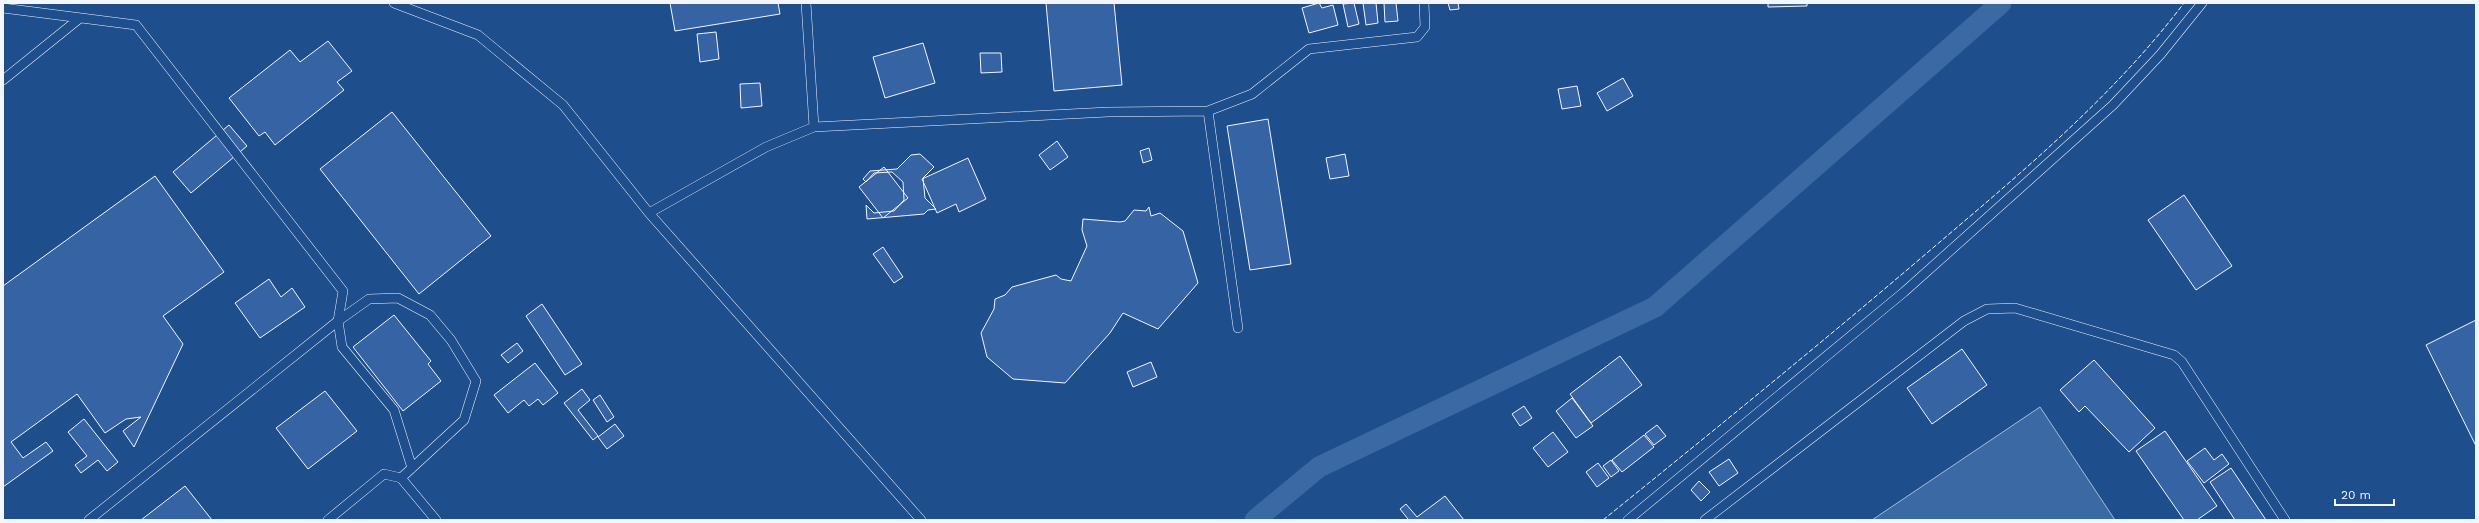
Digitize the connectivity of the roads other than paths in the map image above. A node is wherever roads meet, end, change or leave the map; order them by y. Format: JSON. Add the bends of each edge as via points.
{"nodes":[{"id":1,"x":394,"y":3,"type":"edge"},
{"id":2,"x":806,"y":3,"type":"edge"},
{"id":3,"x":1424,"y":3,"type":"edge"},
{"id":4,"x":2202,"y":3,"type":"edge"},
{"id":5,"x":3,"y":8,"type":"edge"},
{"id":6,"x":80,"y":18,"type":"junction"},
{"id":7,"x":3,"y":80,"type":"edge"},
{"id":8,"x":1208,"y":111,"type":"junction"},
{"id":9,"x":814,"y":127,"type":"junction"},
{"id":10,"x":649,"y":213,"type":"junction"},
{"id":11,"x":338,"y":321,"type":"junction"},
{"id":12,"x":1238,"y":328,"type":"dead end"},
{"id":13,"x":412,"y":468,"type":"junction"},
{"id":14,"x":401,"y":478,"type":"junction"},
{"id":15,"x":915,"y":518,"type":"edge"},
{"id":16,"x":89,"y":520,"type":"edge"},
{"id":17,"x":328,"y":520,"type":"edge"},
{"id":18,"x":436,"y":520,"type":"edge"},
{"id":19,"x":1628,"y":520,"type":"edge"},
{"id":20,"x":1705,"y":520,"type":"edge"},
{"id":21,"x":2284,"y":520,"type":"edge"}],
"edges":[{"from":1,"to":10,"type":"lane","via":[[478,35],[563,105]]},
{"from":2,"to":9,"type":"lane"},
{"from":3,"to":8,"type":"lane","via":[[1425,27],[1417,37],[1309,49],[1252,94]]},
{"from":4,"to":19,"type":"lane","via":[[2160,55],[2113,105],[1904,292]]},
{"from":5,"to":6,"type":"lane"},
{"from":6,"to":7,"type":"lane"},
{"from":6,"to":11,"type":"lane","via":[[136,25],[343,291]]},
{"from":8,"to":9,"type":"lane","via":[[1108,112]]},
{"from":8,"to":12,"type":"lane"},
{"from":9,"to":10,"type":"lane","via":[[766,147]]},
{"from":10,"to":15,"type":"lane"},
{"from":11,"to":13,"type":"lane","via":[[342,347],[394,410]]},
{"from":11,"to":13,"type":"lane","via":[[369,299],[398,298],[430,315],[451,340],[476,382],[464,420]]},
{"from":11,"to":16,"type":"lane"},
{"from":13,"to":14,"type":"lane"},
{"from":14,"to":17,"type":"lane","via":[[384,474]]},
{"from":14,"to":18,"type":"lane"},
{"from":20,"to":21,"type":"lane","via":[[1964,321],[1987,309],[2015,308],[2174,355],[2182,362]]}]}
